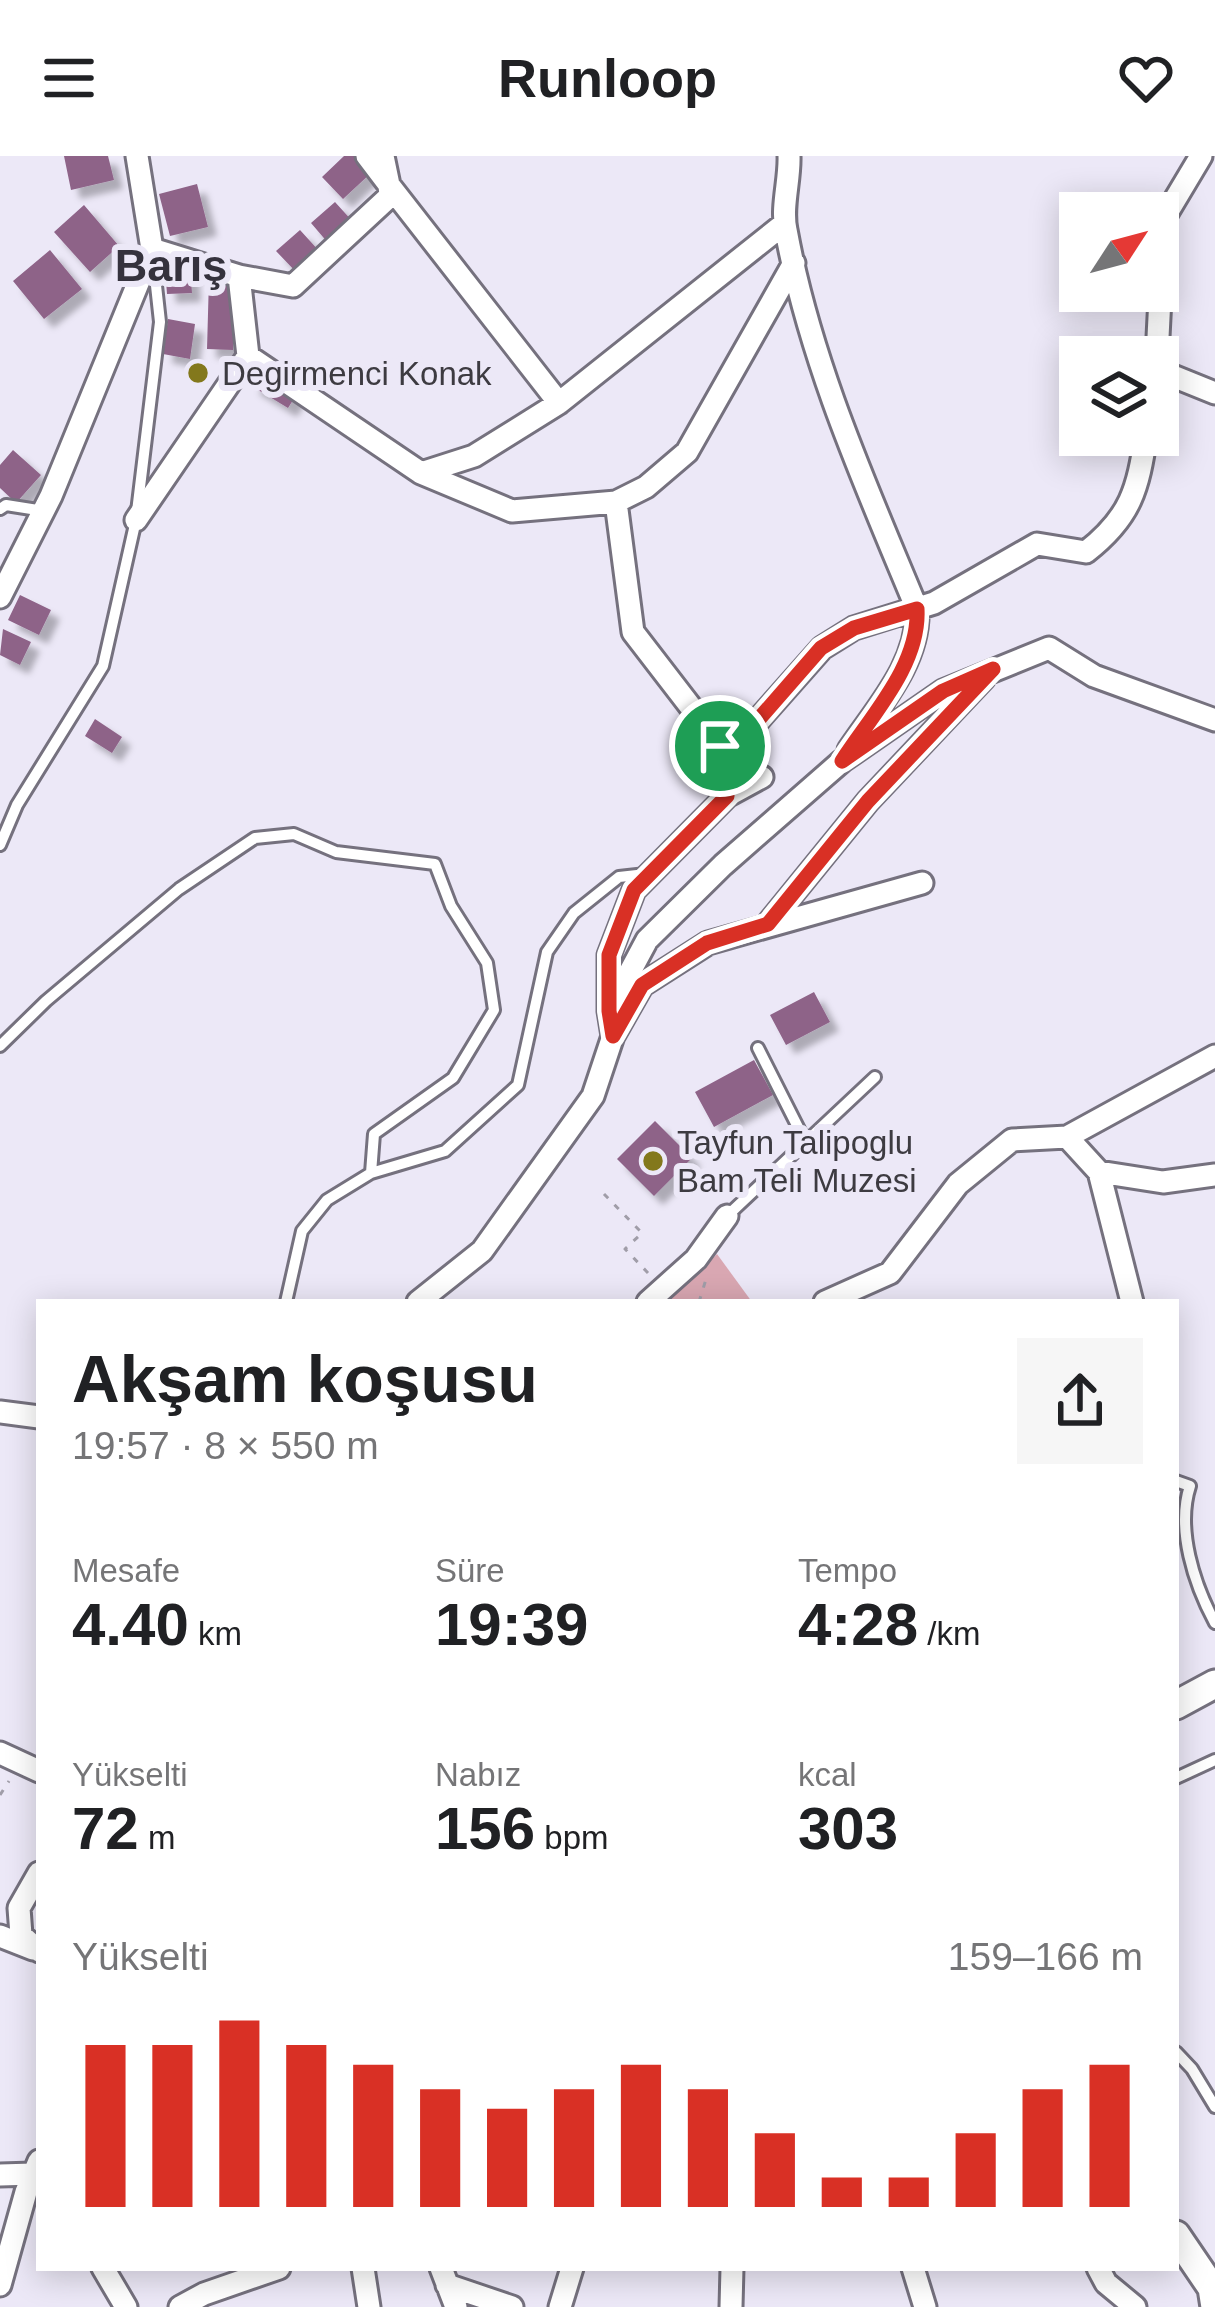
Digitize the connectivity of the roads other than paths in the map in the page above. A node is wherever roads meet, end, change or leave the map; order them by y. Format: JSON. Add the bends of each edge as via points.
{"nodes":[{"id":1,"x":137,"y":156,"type":"edge"},
{"id":2,"x":367,"y":156,"type":"edge"},
{"id":3,"x":383,"y":156,"type":"edge"},
{"id":4,"x":789,"y":156,"type":"edge"},
{"id":5,"x":1201,"y":156,"type":"edge"},
{"id":6,"x":389,"y":184,"type":"junction"},
{"id":7,"x":784,"y":224,"type":"junction"},
{"id":8,"x":152,"y":249,"type":"junction"},
{"id":9,"x":794,"y":263,"type":"junction"},
{"id":10,"x":239,"y":276,"type":"junction"},
{"id":11,"x":1158,"y":336,"type":"edge"},
{"id":12,"x":248,"y":356,"type":"junction"},
{"id":13,"x":1179,"y":378,"type":"edge"},
{"id":14,"x":1215,"y":393,"type":"edge"},
{"id":15,"x":559,"y":403,"type":"junction"},
{"id":16,"x":1144,"y":456,"type":"edge"},
{"id":17,"x":421,"y":472,"type":"junction"},
{"id":18,"x":616,"y":502,"type":"junction"},
{"id":19,"x":0,"y":509,"type":"edge"},
{"id":20,"x":44,"y":511,"type":"junction"},
{"id":21,"x":136,"y":520,"type":"junction"},
{"id":22,"x":0,"y":597,"type":"edge"},
{"id":23,"x":917,"y":609,"type":"junction"},
{"id":24,"x":993,"y":669,"type":"junction"},
{"id":25,"x":1215,"y":720,"type":"edge"},
{"id":26,"x":720,"y":746,"type":"junction"},
{"id":27,"x":842,"y":761,"type":"junction"},
{"id":28,"x":762,"y":777,"type":"dead end"},
{"id":29,"x":727,"y":796,"type":"junction"},
{"id":30,"x":0,"y":845,"type":"edge"},
{"id":31,"x":651,"y":874,"type":"junction"},
{"id":32,"x":922,"y":883,"type":"dead end"},
{"id":33,"x":768,"y":924,"type":"junction"},
{"id":34,"x":609,"y":1011,"type":"junction"},
{"id":35,"x":613,"y":1036,"type":"junction"},
{"id":36,"x":0,"y":1046,"type":"edge"},
{"id":37,"x":758,"y":1048,"type":"dead end"},
{"id":38,"x":1215,"y":1056,"type":"edge"},
{"id":39,"x":875,"y":1078,"type":"dead end"},
{"id":40,"x":1067,"y":1137,"type":"junction"},
{"id":41,"x":806,"y":1143,"type":"junction"},
{"id":42,"x":1100,"y":1172,"type":"junction"},
{"id":43,"x":371,"y":1173,"type":"junction"},
{"id":44,"x":1215,"y":1175,"type":"edge"},
{"id":45,"x":728,"y":1216,"type":"joint"},
{"id":46,"x":656,"y":1296,"type":"edge"},
{"id":47,"x":287,"y":1299,"type":"edge"},
{"id":48,"x":422,"y":1299,"type":"edge"},
{"id":49,"x":832,"y":1299,"type":"edge"},
{"id":50,"x":1131,"y":1299,"type":"edge"},
{"id":51,"x":0,"y":1412,"type":"edge"},
{"id":52,"x":36,"y":1417,"type":"edge"},
{"id":53,"x":1179,"y":1482,"type":"edge"},
{"id":54,"x":1215,"y":1623,"type":"edge"},
{"id":55,"x":1215,"y":1684,"type":"edge"},
{"id":56,"x":1179,"y":1704,"type":"edge"},
{"id":57,"x":0,"y":1753,"type":"edge"},
{"id":58,"x":1215,"y":1760,"type":"edge"},
{"id":59,"x":36,"y":1770,"type":"edge"},
{"id":60,"x":1179,"y":1777,"type":"edge"},
{"id":61,"x":36,"y":1878,"type":"edge"},
{"id":62,"x":0,"y":1936,"type":"edge"},
{"id":63,"x":36,"y":1948,"type":"edge"},
{"id":64,"x":36,"y":1950,"type":"edge"},
{"id":65,"x":1179,"y":2055,"type":"edge"},
{"id":66,"x":1215,"y":2107,"type":"edge"},
{"id":67,"x":0,"y":2175,"type":"edge"},
{"id":68,"x":35,"y":2182,"type":"edge"},
{"id":69,"x":1179,"y":2240,"type":"edge"},
{"id":70,"x":105,"y":2271,"type":"edge"},
{"id":71,"x":271,"y":2271,"type":"edge"},
{"id":72,"x":363,"y":2271,"type":"edge"},
{"id":73,"x":571,"y":2271,"type":"edge"},
{"id":74,"x":732,"y":2271,"type":"edge"},
{"id":75,"x":914,"y":2271,"type":"edge"},
{"id":76,"x":1099,"y":2271,"type":"edge"},
{"id":77,"x":444,"y":2277,"type":"edge"},
{"id":78,"x":0,"y":2285,"type":"edge"},
{"id":79,"x":1214,"y":2294,"type":"edge"},
{"id":80,"x":126,"y":2307,"type":"edge"},
{"id":81,"x":180,"y":2307,"type":"edge"},
{"id":82,"x":369,"y":2307,"type":"edge"},
{"id":83,"x":456,"y":2307,"type":"edge"},
{"id":84,"x":512,"y":2307,"type":"edge"},
{"id":85,"x":560,"y":2307,"type":"edge"},
{"id":86,"x":731,"y":2307,"type":"edge"},
{"id":87,"x":925,"y":2307,"type":"edge"},
{"id":88,"x":1135,"y":2307,"type":"edge"}],
"edges":[{"from":1,"to":8,"type":"street"},
{"from":2,"to":6,"type":"street"},
{"from":3,"to":6,"type":"street"},
{"from":4,"to":7,"type":"street"},
{"from":5,"to":11,"type":"street","via":[[1164,218]]},
{"from":6,"to":10,"type":"street","via":[[391,196],[293,286]]},
{"from":6,"to":15,"type":"street"},
{"from":7,"to":9,"type":"street"},
{"from":7,"to":15,"type":"street"},
{"from":8,"to":10,"type":"street"},
{"from":8,"to":20,"type":"street"},
{"from":8,"to":21,"type":"lane","via":[[160,322]]},
{"from":9,"to":18,"type":"street","via":[[687,452]]},
{"from":9,"to":23,"type":"street","via":[[836,414]]},
{"from":10,"to":12,"type":"street"},
{"from":12,"to":17,"type":"street"},
{"from":12,"to":21,"type":"street"},
{"from":13,"to":14,"type":"street"},
{"from":15,"to":17,"type":"street","via":[[474,456]]},
{"from":16,"to":23,"type":"street","via":[[1138,489],[1112,531],[1086,552],[1037,544]]},
{"from":17,"to":18,"type":"street","via":[[512,511]]},
{"from":18,"to":26,"type":"street","via":[[633,632]]},
{"from":19,"to":20,"type":"lane"},
{"from":20,"to":22,"type":"street"},
{"from":21,"to":30,"type":"lane","via":[[103,666]]},
{"from":23,"to":26,"type":"street","via":[[854,628],[821,648],[752,727]]},
{"from":23,"to":27,"type":"street","via":[[907,661]]},
{"from":24,"to":25,"type":"street","via":[[1049,647],[1094,676]]},
{"from":24,"to":27,"type":"street","via":[[943,691]]},
{"from":24,"to":33,"type":"street","via":[[868,801]]},
{"from":26,"to":29,"type":"street"},
{"from":27,"to":34,"type":"street","via":[[646,940]]},
{"from":28,"to":29,"type":"street"},
{"from":29,"to":31,"type":"street"},
{"from":31,"to":34,"type":"street","via":[[634,890],[609,955]]},
{"from":31,"to":43,"type":"lane","via":[[619,877],[574,913],[547,952],[518,1085],[446,1151]]},
{"from":32,"to":33,"type":"street"},
{"from":33,"to":35,"type":"street","via":[[707,943],[642,985]]},
{"from":34,"to":35,"type":"street"},
{"from":35,"to":48,"type":"street","via":[[593,1096],[482,1251]]},
{"from":36,"to":43,"type":"lane","via":[[178,889],[255,838],[294,833],[336,852],[435,864],[487,963],[494,1010],[453,1078],[374,1134]]},
{"from":37,"to":41,"type":"lane"},
{"from":38,"to":40,"type":"street"},
{"from":39,"to":41,"type":"lane"},
{"from":40,"to":42,"type":"street"},
{"from":40,"to":49,"type":"street","via":[[1012,1140],[958,1184],[890,1273]]},
{"from":41,"to":45,"type":"lane"},
{"from":42,"to":44,"type":"street","via":[[1163,1182]]},
{"from":42,"to":50,"type":"street"},
{"from":43,"to":47,"type":"lane","via":[[327,1200],[302,1231]]},
{"from":45,"to":46,"type":"street"},
{"from":51,"to":52,"type":"street"},
{"from":53,"to":54,"type":"lane","via":[[1190,1486],[1189,1552]]},
{"from":55,"to":56,"type":"main road"},
{"from":57,"to":59,"type":"street"},
{"from":58,"to":60,"type":"lane"},
{"from":61,"to":63,"type":"street","via":[[19,1908],[21,1935]]},
{"from":62,"to":64,"type":"street"},
{"from":65,"to":66,"type":"lane"},
{"from":67,"to":68,"type":"street"},
{"from":68,"to":78,"type":"street"},
{"from":69,"to":79,"type":"main road"},
{"from":70,"to":80,"type":"street"},
{"from":71,"to":81,"type":"street"},
{"from":72,"to":82,"type":"street"},
{"from":73,"to":85,"type":"street"},
{"from":74,"to":86,"type":"street"},
{"from":75,"to":87,"type":"street"},
{"from":76,"to":88,"type":"street"},
{"from":77,"to":83,"type":"street"},
{"from":77,"to":84,"type":"street"}]}
